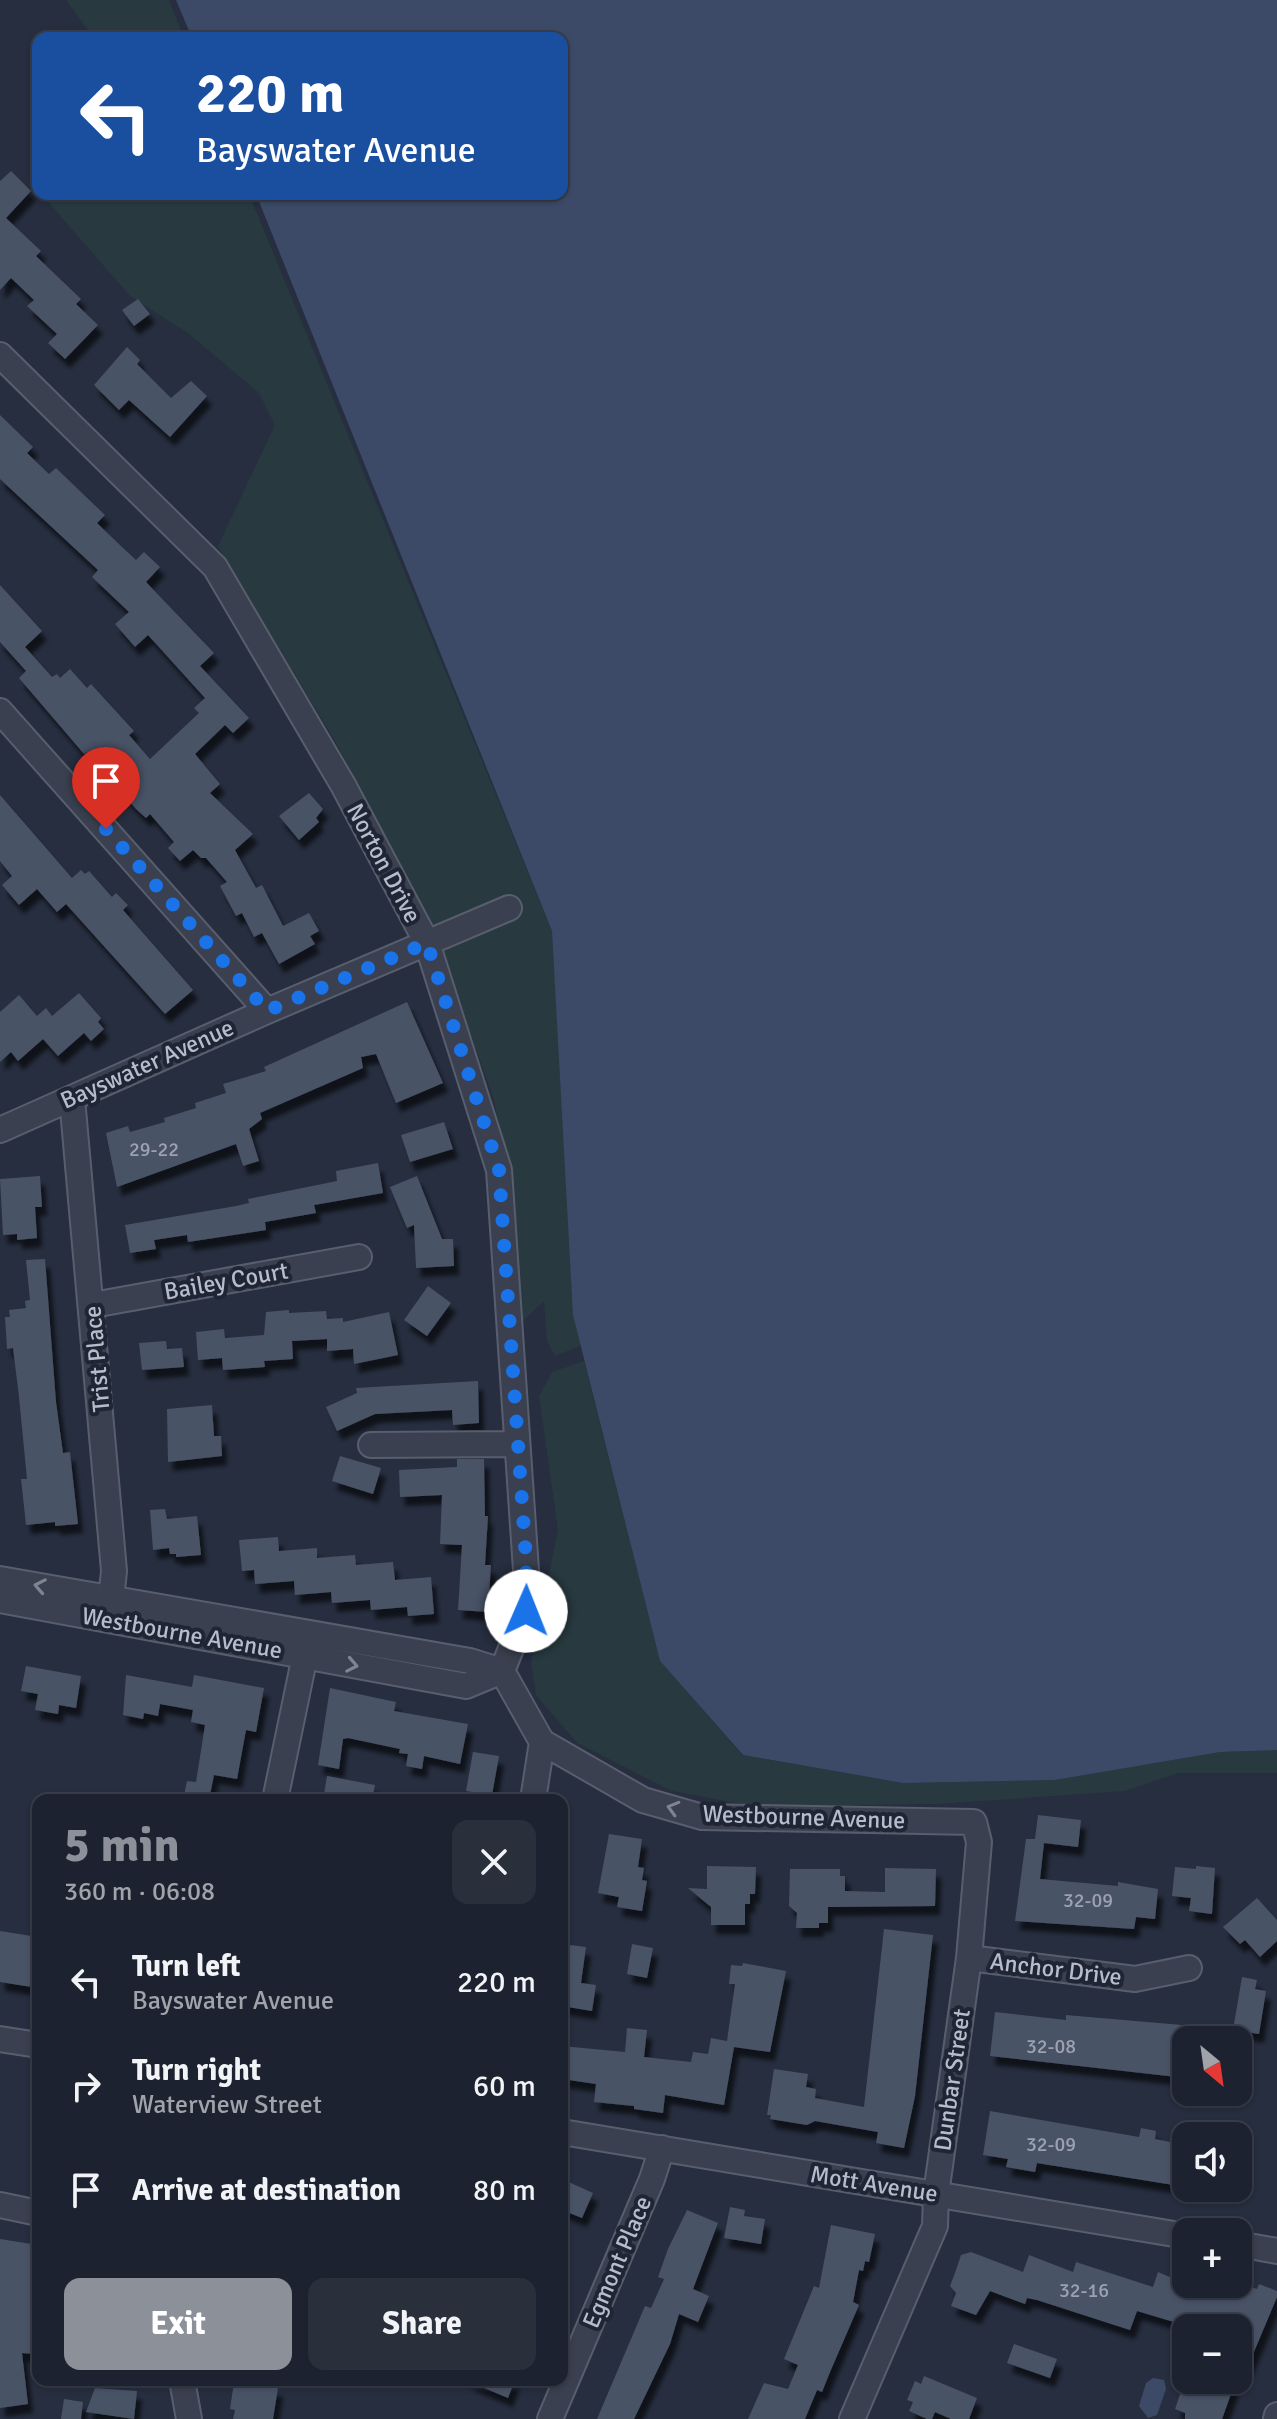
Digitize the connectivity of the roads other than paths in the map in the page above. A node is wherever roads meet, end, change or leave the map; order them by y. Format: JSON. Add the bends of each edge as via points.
{"nodes":[{"id":1,"x":0,"y":355,"type":"edge"},
{"id":2,"x":0,"y":711,"type":"edge"},
{"id":3,"x":509,"y":908,"type":"dead end"},
{"id":4,"x":427,"y":943,"type":"junction"},
{"id":5,"x":267,"y":1011,"type":"junction"},
{"id":6,"x":72,"y":1098,"type":"junction"},
{"id":7,"x":0,"y":1130,"type":"edge"},
{"id":8,"x":359,"y":1257,"type":"dead end"},
{"id":9,"x":93,"y":1305,"type":"junction"},
{"id":10,"x":517,"y":1444,"type":"junction"},
{"id":11,"x":371,"y":1445,"type":"dead end"},
{"id":12,"x":0,"y":1579,"type":"edge"},
{"id":13,"x":0,"y":1600,"type":"edge"},
{"id":14,"x":112,"y":1610,"type":"junction"},
{"id":15,"x":307,"y":1645,"type":"junction"},
{"id":16,"x":502,"y":1671,"type":"junction"},
{"id":17,"x":542,"y":1742,"type":"junction"},
{"id":18,"x":276,"y":1794,"type":"edge"},
{"id":19,"x":534,"y":1794,"type":"edge"},
{"id":20,"x":974,"y":1822,"type":"joint"},
{"id":21,"x":969,"y":1958,"type":"junction"},
{"id":22,"x":1189,"y":1968,"type":"dead end"},
{"id":23,"x":0,"y":2040,"type":"edge"},
{"id":24,"x":32,"y":2044,"type":"edge"},
{"id":25,"x":568,"y":2133,"type":"edge"},
{"id":26,"x":662,"y":2148,"type":"junction"},
{"id":27,"x":936,"y":2194,"type":"junction"},
{"id":28,"x":0,"y":2205,"type":"edge"},
{"id":29,"x":32,"y":2212,"type":"edge"},
{"id":30,"x":1172,"y":2234,"type":"edge"},
{"id":31,"x":1252,"y":2247,"type":"edge"},
{"id":32,"x":1277,"y":2251,"type":"edge"},
{"id":33,"x":568,"y":2377,"type":"edge"},
{"id":34,"x":183,"y":2386,"type":"edge"},
{"id":35,"x":564,"y":2386,"type":"edge"},
{"id":36,"x":189,"y":2419,"type":"edge"},
{"id":37,"x":550,"y":2419,"type":"edge"},
{"id":38,"x":852,"y":2419,"type":"edge"}],
"edges":[{"from":1,"to":4,"type":"street","name":"Norton Drive","via":[[215,567],[343,785]]},
{"from":2,"to":5,"type":"street"},
{"from":3,"to":4,"type":"street","name":"Bayswater Avenue"},
{"from":4,"to":5,"type":"street","name":"Bayswater Avenue"},
{"from":4,"to":10,"type":"street","name":"Norton Drive","via":[[499,1170]]},
{"from":5,"to":6,"type":"street","name":"Bayswater Avenue"},
{"from":6,"to":7,"type":"street","name":"Bayswater Avenue"},
{"from":6,"to":9,"type":"street","name":"Trist Place"},
{"from":8,"to":9,"type":"street","name":"Bailey Court"},
{"from":9,"to":14,"type":"street","name":"Trist Place"},
{"from":10,"to":11,"type":"street"},
{"from":10,"to":16,"type":"street","name":"Norton Drive","via":[[526,1611]]},
{"from":14,"to":12,"type":"street","name":"Westbourne Avenue","one_way":true},
{"from":13,"to":14,"type":"street","name":"Westbourne Avenue"},
{"from":14,"to":15,"type":"street","name":"Westbourne Avenue"},
{"from":15,"to":16,"type":"street","name":"Westbourne Avenue","via":[[470,1661]]},
{"from":15,"to":18,"type":"street"},
{"from":16,"to":17,"type":"street"},
{"from":17,"to":19,"type":"street"},
{"from":20,"to":17,"type":"street","name":"Westbourne Avenue","one_way":true,"via":[[702,1817],[643,1800]]},
{"from":20,"to":21,"type":"street","name":"Dunbar Street","via":[[979,1842]]},
{"from":21,"to":22,"type":"street","name":"Anchor Drive","via":[[1135,1979]]},
{"from":21,"to":27,"type":"street","name":"Dunbar Street"},
{"from":23,"to":24,"type":"street"},
{"from":25,"to":26,"type":"street","name":"Mott Avenue"},
{"from":26,"to":27,"type":"street","name":"Mott Avenue"},
{"from":26,"to":33,"type":"street","name":"Egmont Place"},
{"from":27,"to":30,"type":"street","name":"Mott Avenue"},
{"from":27,"to":38,"type":"street","name":"Dunbar Street","via":[[935,2226]]},
{"from":28,"to":29,"type":"street"},
{"from":31,"to":32,"type":"street"},
{"from":34,"to":36,"type":"street"},
{"from":35,"to":37,"type":"street","name":"Egmont Place"}]}
